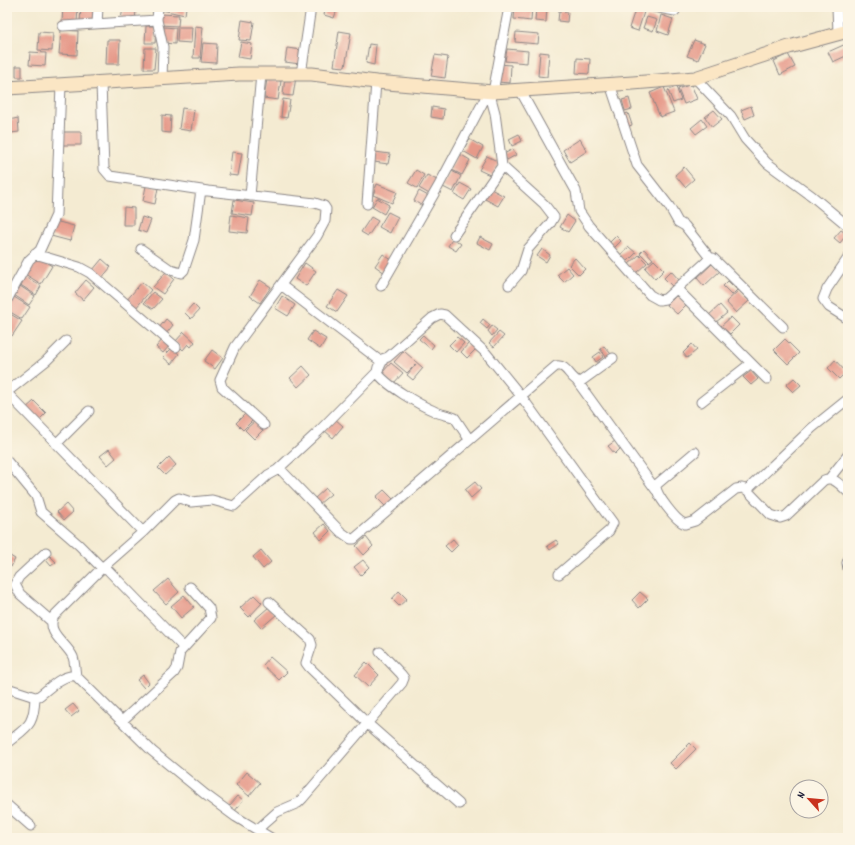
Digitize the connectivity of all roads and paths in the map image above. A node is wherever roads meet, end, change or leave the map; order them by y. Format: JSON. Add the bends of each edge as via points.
{"nodes":[{"id":1,"x":98,"y":7,"type":"edge"},
{"id":2,"x":158,"y":7,"type":"edge"},
{"id":3,"x":311,"y":7,"type":"edge"},
{"id":4,"x":509,"y":7,"type":"edge"},
{"id":5,"x":654,"y":7,"type":"edge"},
{"id":6,"x":837,"y":7,"type":"edge"},
{"id":7,"x":675,"y":11,"type":"dead end"},
{"id":8,"x":158,"y":20,"type":"junction"},
{"id":9,"x":97,"y":24,"type":"junction"},
{"id":10,"x":63,"y":26,"type":"dead end"},
{"id":11,"x":843,"y":32,"type":"edge"},
{"id":12,"x":260,"y":74,"type":"junction"},
{"id":13,"x":301,"y":74,"type":"junction"},
{"id":14,"x":695,"y":78,"type":"junction"},
{"id":15,"x":162,"y":80,"type":"junction"},
{"id":16,"x":376,"y":82,"type":"junction"},
{"id":17,"x":101,"y":83,"type":"junction"},
{"id":18,"x":610,"y":84,"type":"junction"},
{"id":19,"x":61,"y":85,"type":"junction"},
{"id":20,"x":7,"y":88,"type":"edge"},
{"id":21,"x":520,"y":90,"type":"junction"},
{"id":22,"x":491,"y":92,"type":"junction"},
{"id":23,"x":502,"y":166,"type":"junction"},
{"id":24,"x":201,"y":190,"type":"junction"},
{"id":25,"x":250,"y":196,"type":"junction"},
{"id":26,"x":367,"y":204,"type":"dead end"},
{"id":27,"x":848,"y":226,"type":"edge"},
{"id":28,"x":454,"y":235,"type":"dead end"},
{"id":29,"x":141,"y":250,"type":"dead end"},
{"id":30,"x":36,"y":254,"type":"junction"},
{"id":31,"x":710,"y":258,"type":"junction"},
{"id":32,"x":848,"y":258,"type":"edge"},
{"id":33,"x":281,"y":285,"type":"junction"},
{"id":34,"x":509,"y":285,"type":"dead end"},
{"id":35,"x":381,"y":286,"type":"dead end"},
{"id":36,"x":677,"y":289,"type":"junction"},
{"id":37,"x":7,"y":300,"type":"edge"},
{"id":38,"x":848,"y":319,"type":"edge"},
{"id":39,"x":783,"y":327,"type":"dead end"},
{"id":40,"x":66,"y":341,"type":"dead end"},
{"id":41,"x":176,"y":347,"type":"dead end"},
{"id":42,"x":613,"y":358,"type":"dead end"},
{"id":43,"x":381,"y":360,"type":"junction"},
{"id":44,"x":751,"y":363,"type":"junction"},
{"id":45,"x":377,"y":372,"type":"junction"},
{"id":46,"x":767,"y":379,"type":"dead end"},
{"id":47,"x":577,"y":381,"type":"junction"},
{"id":48,"x":7,"y":393,"type":"edge"},
{"id":49,"x":521,"y":396,"type":"junction"},
{"id":50,"x":848,"y":399,"type":"edge"},
{"id":51,"x":701,"y":402,"type":"dead end"},
{"id":52,"x":88,"y":411,"type":"dead end"},
{"id":53,"x":264,"y":425,"type":"dead end"},
{"id":54,"x":469,"y":439,"type":"junction"},
{"id":55,"x":56,"y":444,"type":"junction"},
{"id":56,"x":695,"y":452,"type":"dead end"},
{"id":57,"x":848,"y":455,"type":"edge"},
{"id":58,"x":7,"y":461,"type":"edge"},
{"id":59,"x":277,"y":470,"type":"junction"},
{"id":60,"x":829,"y":478,"type":"junction"},
{"id":61,"x":656,"y":490,"type":"junction"},
{"id":62,"x":747,"y":490,"type":"junction"},
{"id":63,"x":848,"y":492,"type":"edge"},
{"id":64,"x":143,"y":532,"type":"junction"},
{"id":65,"x":46,"y":552,"type":"dead end"},
{"id":66,"x":848,"y":560,"type":"edge"},
{"id":67,"x":102,"y":568,"type":"junction"},
{"id":68,"x":848,"y":569,"type":"edge"},
{"id":69,"x":559,"y":574,"type":"dead end"},
{"id":70,"x":190,"y":587,"type":"dead end"},
{"id":71,"x":269,"y":602,"type":"dead end"},
{"id":72,"x":51,"y":621,"type":"junction"},
{"id":73,"x":183,"y":647,"type":"junction"},
{"id":74,"x":380,"y":652,"type":"dead end"},
{"id":75,"x":76,"y":676,"type":"junction"},
{"id":76,"x":7,"y":688,"type":"edge"},
{"id":77,"x":35,"y":697,"type":"junction"},
{"id":78,"x":122,"y":721,"type":"junction"},
{"id":79,"x":368,"y":724,"type":"junction"},
{"id":80,"x":7,"y":743,"type":"edge"},
{"id":81,"x":458,"y":804,"type":"dead end"},
{"id":82,"x":7,"y":805,"type":"edge"},
{"id":83,"x":31,"y":826,"type":"dead end"},
{"id":84,"x":258,"y":829,"type":"junction"},
{"id":85,"x":271,"y":838,"type":"edge"}],
"edges":[{"from":1,"to":9,"type":"street"},
{"from":2,"to":8,"type":"street"},
{"from":3,"to":13,"type":"street"},
{"from":4,"to":22,"type":"street"},
{"from":5,"to":7,"type":"street"},
{"from":6,"to":11,"type":"street"},
{"from":8,"to":9,"type":"street"},
{"from":8,"to":15,"type":"street","via":[[162,47]]},
{"from":9,"to":10,"type":"street"},
{"from":11,"to":14,"type":"street"},
{"from":12,"to":13,"type":"street"},
{"from":12,"to":15,"type":"street"},
{"from":12,"to":25,"type":"street"},
{"from":13,"to":16,"type":"street"},
{"from":14,"to":18,"type":"street"},
{"from":14,"to":27,"type":"street","via":[[731,116],[745,139],[767,163]]},
{"from":15,"to":17,"type":"street"},
{"from":16,"to":22,"type":"street"},
{"from":16,"to":26,"type":"street"},
{"from":17,"to":19,"type":"street"},
{"from":17,"to":24,"type":"street","via":[[106,173]]},
{"from":18,"to":21,"type":"street"},
{"from":18,"to":31,"type":"street","via":[[637,165],[669,206],[678,222],[685,226]]},
{"from":19,"to":20,"type":"street"},
{"from":19,"to":30,"type":"street","via":[[56,210],[45,241]]},
{"from":21,"to":22,"type":"street"},
{"from":21,"to":36,"type":"street","via":[[576,191],[579,211],[589,226],[650,295],[659,300],[665,299]]},
{"from":22,"to":23,"type":"street"},
{"from":22,"to":35,"type":"street"},
{"from":23,"to":28,"type":"street"},
{"from":23,"to":34,"type":"street","via":[[554,216],[528,249],[521,271]]},
{"from":24,"to":25,"type":"street"},
{"from":24,"to":29,"type":"street","via":[[194,240],[184,270],[181,273],[171,270]]},
{"from":25,"to":33,"type":"street","via":[[315,203],[326,209],[322,227]]},
{"from":30,"to":37,"type":"street","via":[[22,271]]},
{"from":30,"to":41,"type":"street","via":[[79,267],[90,273]]},
{"from":31,"to":36,"type":"street"},
{"from":31,"to":39,"type":"street","via":[[718,261]]},
{"from":32,"to":38,"type":"street","via":[[823,299],[829,307]]},
{"from":33,"to":43,"type":"street"},
{"from":33,"to":53,"type":"street","via":[[235,346],[220,380],[222,387]]},
{"from":36,"to":44,"type":"street"},
{"from":40,"to":48,"type":"street"},
{"from":42,"to":47,"type":"street","via":[[584,380]]},
{"from":43,"to":45,"type":"street"},
{"from":43,"to":49,"type":"street","via":[[432,318],[440,314],[445,315],[486,353]]},
{"from":44,"to":46,"type":"street"},
{"from":44,"to":51,"type":"street"},
{"from":45,"to":54,"type":"street","via":[[390,385],[434,411],[456,418]]},
{"from":45,"to":59,"type":"street"},
{"from":47,"to":49,"type":"street","via":[[561,365],[556,366]]},
{"from":47,"to":61,"type":"street"},
{"from":48,"to":55,"type":"street"},
{"from":49,"to":54,"type":"street"},
{"from":49,"to":69,"type":"street","via":[[613,523],[609,531]]},
{"from":50,"to":62,"type":"street","via":[[812,428]]},
{"from":52,"to":55,"type":"street"},
{"from":54,"to":59,"type":"street","via":[[354,539],[346,537],[282,471]]},
{"from":55,"to":64,"type":"street"},
{"from":56,"to":61,"type":"street","via":[[660,480]]},
{"from":57,"to":60,"type":"street"},
{"from":58,"to":67,"type":"street","via":[[36,496],[41,512]]},
{"from":59,"to":64,"type":"street","via":[[234,506],[212,500],[191,502],[179,498]]},
{"from":60,"to":62,"type":"street","via":[[786,516],[780,518],[771,515]]},
{"from":60,"to":63,"type":"street"},
{"from":61,"to":62,"type":"street","via":[[677,518],[685,524],[696,521],[736,489]]},
{"from":64,"to":67,"type":"street"},
{"from":65,"to":72,"type":"street","via":[[15,584],[20,594]]},
{"from":66,"to":68,"type":"street"},
{"from":67,"to":72,"type":"street","via":[[58,610]]},
{"from":67,"to":73,"type":"street","via":[[107,569]]},
{"from":70,"to":73,"type":"street","via":[[212,613],[209,622]]},
{"from":71,"to":79,"type":"street","via":[[310,639],[312,645],[306,663],[308,667]]},
{"from":72,"to":75,"type":"street","via":[[53,630],[73,658]]},
{"from":73,"to":78,"type":"street","via":[[174,673]]},
{"from":74,"to":79,"type":"street","via":[[404,678],[396,692]]},
{"from":75,"to":77,"type":"street","via":[[64,678]]},
{"from":75,"to":78,"type":"street"},
{"from":76,"to":77,"type":"street"},
{"from":77,"to":80,"type":"street","via":[[31,723]]},
{"from":78,"to":84,"type":"street","via":[[152,751],[206,795]]},
{"from":79,"to":81,"type":"street"},
{"from":79,"to":84,"type":"street","via":[[298,803],[277,812]]},
{"from":82,"to":83,"type":"street"},
{"from":84,"to":85,"type":"street"}]}
